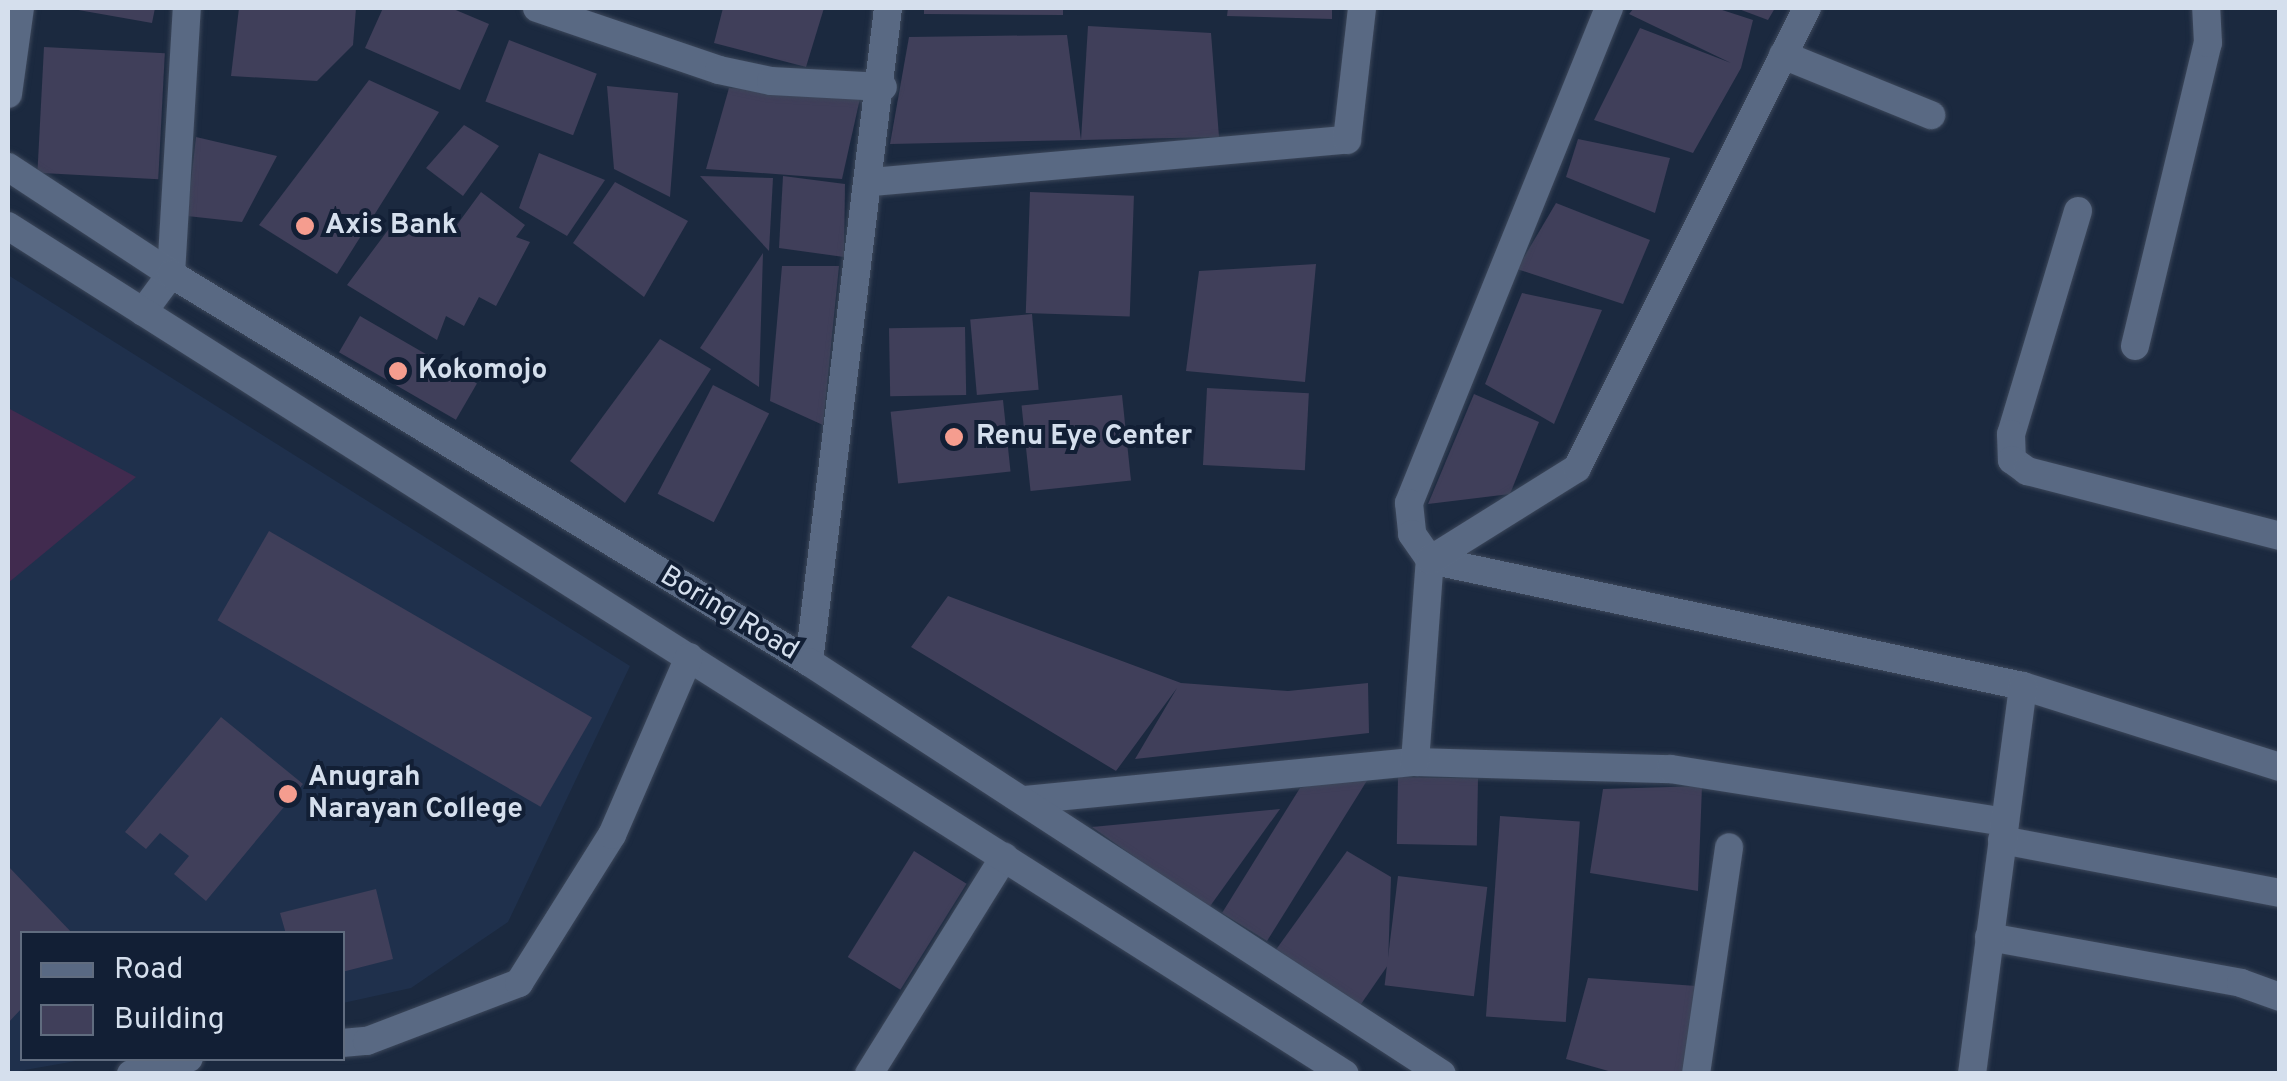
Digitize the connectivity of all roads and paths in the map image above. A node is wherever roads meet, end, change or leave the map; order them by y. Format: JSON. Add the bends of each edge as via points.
{"nodes":[{"id":1,"x":20,"y":8,"type":"edge"},
{"id":2,"x":187,"y":8,"type":"edge"},
{"id":3,"x":537,"y":8,"type":"edge"},
{"id":4,"x":888,"y":8,"type":"edge"},
{"id":5,"x":1362,"y":8,"type":"edge"},
{"id":6,"x":1609,"y":8,"type":"edge"},
{"id":7,"x":1807,"y":8,"type":"edge"},
{"id":8,"x":2206,"y":8,"type":"edge"},
{"id":9,"x":1783,"y":56,"type":"junction"},
{"id":10,"x":883,"y":88,"type":"junction"},
{"id":11,"x":8,"y":94,"type":"edge"},
{"id":12,"x":1931,"y":115,"type":"dead end"},
{"id":13,"x":8,"y":166,"type":"edge"},
{"id":14,"x":872,"y":182,"type":"junction"},
{"id":15,"x":2078,"y":211,"type":"dead end"},
{"id":16,"x":8,"y":226,"type":"edge"},
{"id":17,"x":171,"y":274,"type":"junction"},
{"id":18,"x":143,"y":312,"type":"junction"},
{"id":19,"x":2134,"y":346,"type":"dead end"},
{"id":20,"x":2280,"y":536,"type":"edge"},
{"id":21,"x":1430,"y":560,"type":"junction"},
{"id":22,"x":689,"y":657,"type":"junction"},
{"id":23,"x":809,"y":662,"type":"junction"},
{"id":24,"x":2023,"y":686,"type":"junction"},
{"id":25,"x":1415,"y":762,"type":"junction"},
{"id":26,"x":2280,"y":767,"type":"edge"},
{"id":27,"x":1025,"y":800,"type":"junction"},
{"id":28,"x":2004,"y":831,"type":"junction"},
{"id":29,"x":1730,"y":847,"type":"dead end"},
{"id":30,"x":1004,"y":858,"type":"junction"},
{"id":31,"x":2280,"y":892,"type":"edge"},
{"id":32,"x":1990,"y":937,"type":"junction"},
{"id":33,"x":2280,"y":997,"type":"edge"},
{"id":34,"x":345,"y":1043,"type":"edge"},
{"id":35,"x":178,"y":1061,"type":"edge"},
{"id":36,"x":130,"y":1074,"type":"edge"},
{"id":37,"x":869,"y":1074,"type":"edge"},
{"id":38,"x":1345,"y":1074,"type":"edge"},
{"id":39,"x":1442,"y":1074,"type":"edge"},
{"id":40,"x":1696,"y":1074,"type":"edge"},
{"id":41,"x":1972,"y":1074,"type":"edge"}],
"edges":[{"from":1,"to":11,"type":"street"},
{"from":2,"to":17,"type":"street"},
{"from":3,"to":10,"type":"street","via":[[719,70],[771,81]]},
{"from":4,"to":10,"type":"street"},
{"from":5,"to":14,"type":"street","via":[[1347,140]]},
{"from":6,"to":21,"type":"street","via":[[1408,502],[1412,534]]},
{"from":7,"to":9,"type":"street"},
{"from":8,"to":19,"type":"street","via":[[2208,43]]},
{"from":9,"to":12,"type":"street"},
{"from":9,"to":21,"type":"street","via":[[1577,468]]},
{"from":10,"to":14,"type":"street"},
{"from":13,"to":17,"type":"street","name":"Boring Road"},
{"from":14,"to":23,"type":"street"},
{"from":15,"to":20,"type":"street","via":[[2008,443],[2012,460],[2027,472]]},
{"from":16,"to":18,"type":"street"},
{"from":17,"to":18,"type":"street"},
{"from":17,"to":23,"type":"street","name":"Boring Road"},
{"from":18,"to":22,"type":"street"},
{"from":21,"to":24,"type":"street"},
{"from":21,"to":25,"type":"street"},
{"from":22,"to":30,"type":"street"},
{"from":22,"to":34,"type":"street","via":[[612,835],[519,984],[368,1041]]},
{"from":23,"to":27,"type":"street","name":"Boring Road"},
{"from":24,"to":26,"type":"street"},
{"from":24,"to":28,"type":"street"},
{"from":25,"to":27,"type":"street"},
{"from":25,"to":28,"type":"street","via":[[1671,769]]},
{"from":27,"to":39,"type":"street","name":"Boring Road"},
{"from":28,"to":31,"type":"street"},
{"from":28,"to":32,"type":"street"},
{"from":29,"to":40,"type":"street"},
{"from":30,"to":37,"type":"street"},
{"from":30,"to":38,"type":"street"},
{"from":32,"to":33,"type":"street","via":[[2241,983]]},
{"from":32,"to":41,"type":"street"},
{"from":35,"to":36,"type":"street"}]}
